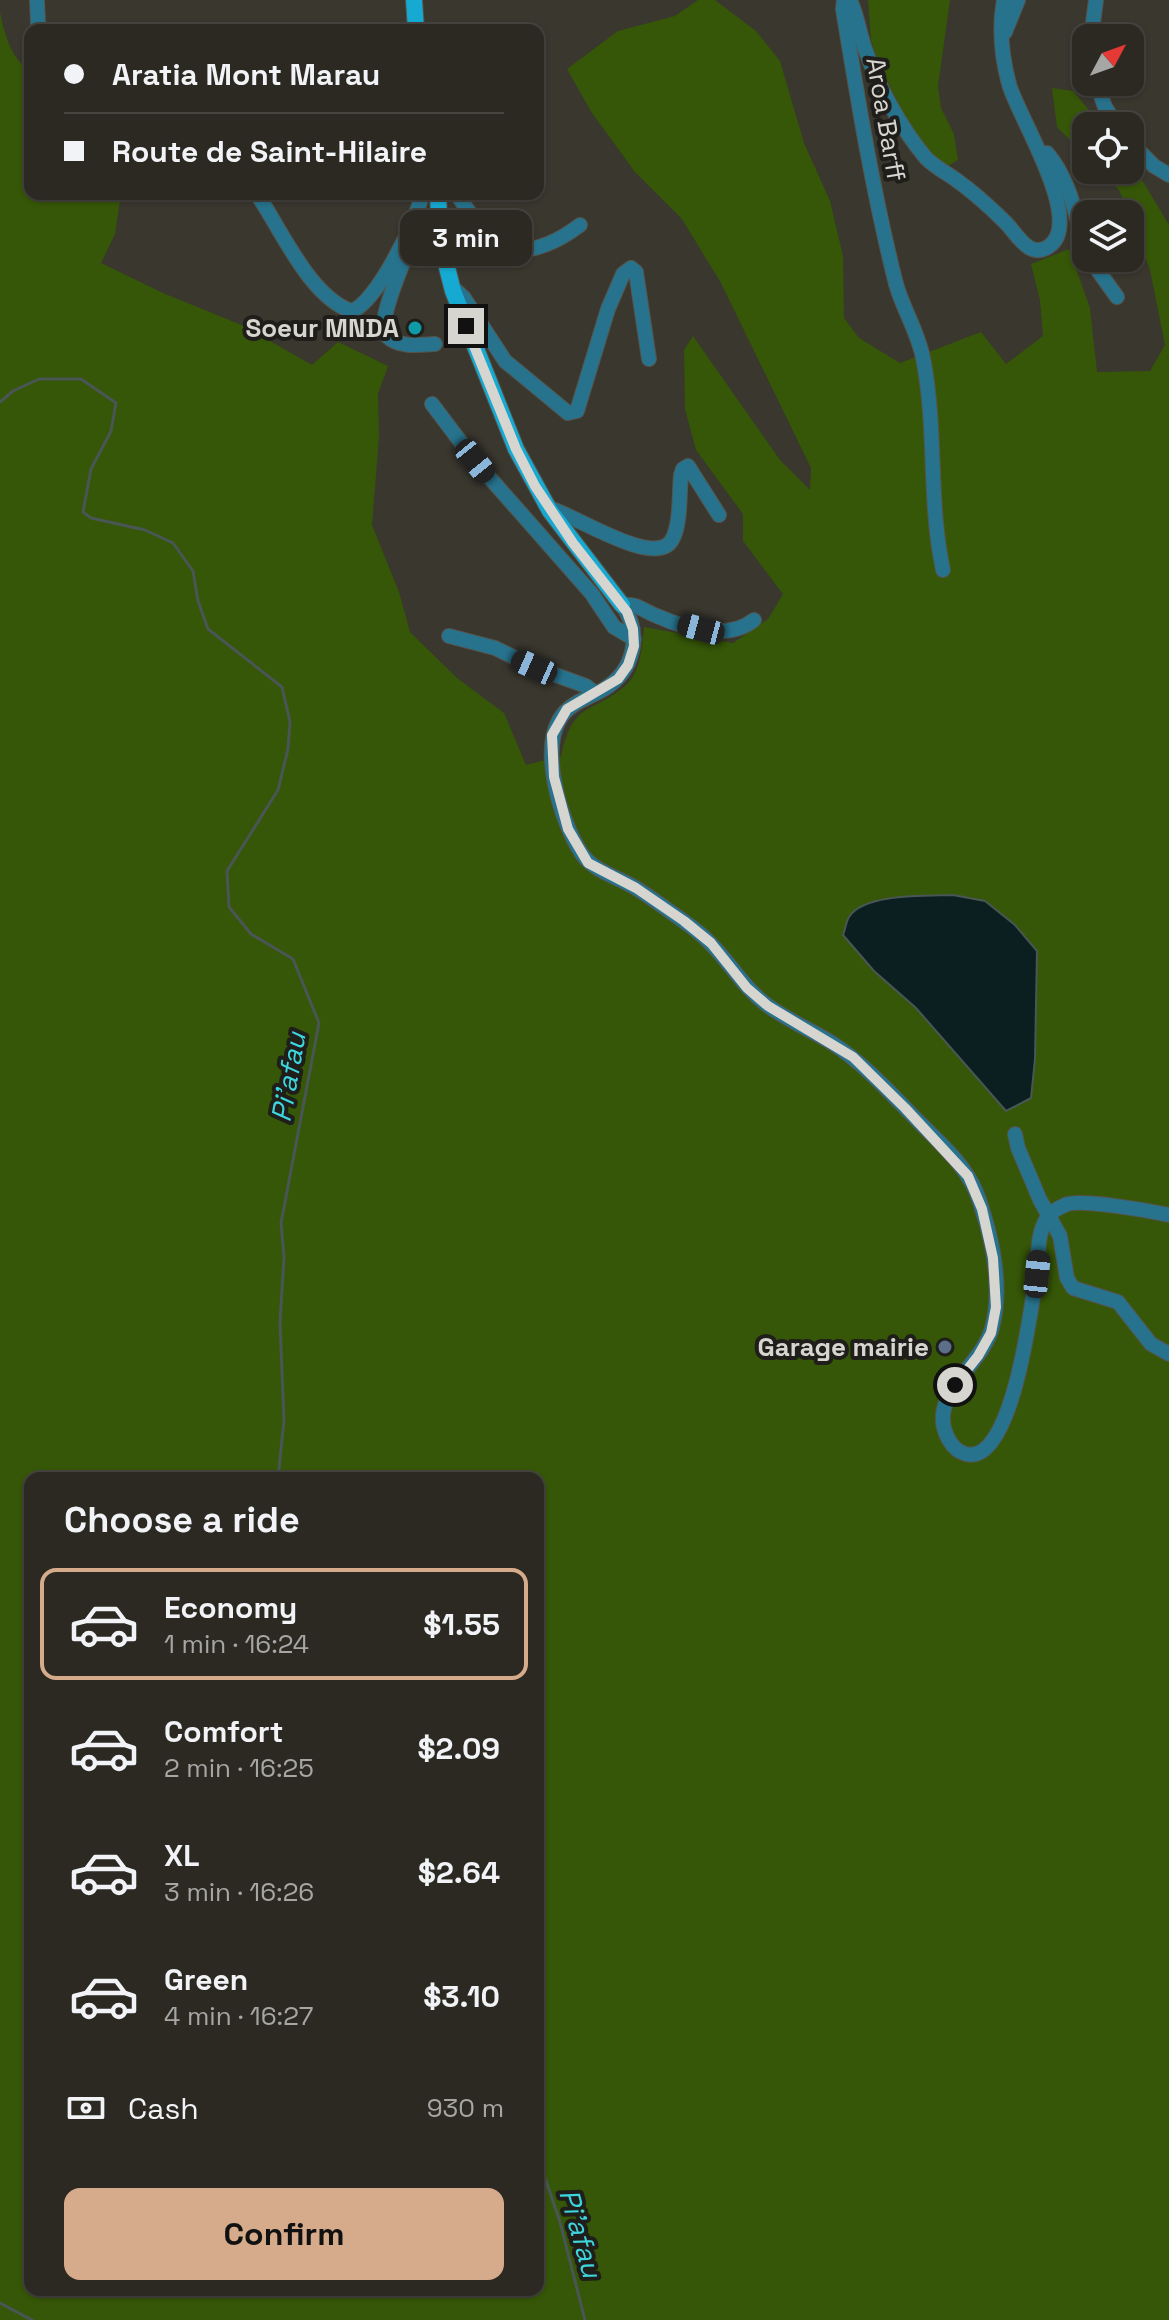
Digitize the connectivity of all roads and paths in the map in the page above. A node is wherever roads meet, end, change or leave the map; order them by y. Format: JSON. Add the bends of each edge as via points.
{"nodes":[{"id":1,"x":27,"y":0,"type":"edge"},
{"id":2,"x":37,"y":0,"type":"edge"},
{"id":3,"x":414,"y":0,"type":"edge"},
{"id":4,"x":847,"y":0,"type":"edge"},
{"id":5,"x":1004,"y":0,"type":"edge"},
{"id":6,"x":1018,"y":0,"type":"edge"},
{"id":7,"x":1096,"y":0,"type":"edge"},
{"id":8,"x":40,"y":24,"type":"edge"},
{"id":9,"x":416,"y":24,"type":"edge"},
{"id":10,"x":1093,"y":24,"type":"edge"},
{"id":11,"x":1003,"y":35,"type":"junction"},
{"id":12,"x":1037,"y":146,"type":"junction"},
{"id":13,"x":1144,"y":156,"type":"edge"},
{"id":14,"x":1169,"y":175,"type":"edge"},
{"id":15,"x":261,"y":200,"type":"edge"},
{"id":16,"x":420,"y":200,"type":"edge"},
{"id":17,"x":438,"y":200,"type":"edge"},
{"id":18,"x":461,"y":200,"type":"edge"},
{"id":19,"x":1072,"y":207,"type":"edge"},
{"id":20,"x":414,"y":223,"type":"junction"},
{"id":21,"x":580,"y":225,"type":"dead end"},
{"id":22,"x":1099,"y":272,"type":"edge"},
{"id":23,"x":451,"y":286,"type":"junction"},
{"id":24,"x":1117,"y":297,"type":"dead end"},
{"id":25,"x":435,"y":344,"type":"dead end"},
{"id":26,"x":649,"y":359,"type":"dead end"},
{"id":27,"x":432,"y":404,"type":"dead end"},
{"id":28,"x":548,"y":508,"type":"junction"},
{"id":29,"x":719,"y":515,"type":"dead end"},
{"id":30,"x":943,"y":570,"type":"dead end"},
{"id":31,"x":622,"y":605,"type":"junction"},
{"id":32,"x":754,"y":620,"type":"dead end"},
{"id":33,"x":449,"y":636,"type":"dead end"},
{"id":34,"x":634,"y":639,"type":"junction"},
{"id":35,"x":595,"y":693,"type":"junction"},
{"id":36,"x":1015,"y":1134,"type":"dead end"},
{"id":37,"x":1169,"y":1215,"type":"edge"},
{"id":38,"x":1048,"y":1217,"type":"junction"},
{"id":39,"x":1169,"y":1354,"type":"edge"}],
"edges":[{"from":1,"to":8,"type":"street"},
{"from":2,"to":8,"type":"street"},
{"from":3,"to":9,"type":"main road"},
{"from":4,"to":12,"type":"street","name":"Aroa Barff","via":[[871,64],[927,158],[1031,250],[1048,248],[1058,234],[1058,208]]},
{"from":4,"to":30,"type":"street","name":"Aroa Barff","via":[[843,9],[869,163],[900,298],[922,354],[928,387]]},
{"from":5,"to":11,"type":"street"},
{"from":6,"to":11,"type":"street"},
{"from":7,"to":10,"type":"street"},
{"from":11,"to":12,"type":"street","via":[[1009,84]]},
{"from":12,"to":19,"type":"street","via":[[1062,176]]},
{"from":13,"to":14,"type":"street"},
{"from":15,"to":20,"type":"street","via":[[311,277],[334,302],[351,311],[370,296]]},
{"from":16,"to":20,"type":"street"},
{"from":17,"to":23,"type":"main road","via":[[440,240]]},
{"from":18,"to":21,"type":"street","via":[[497,247],[546,247]]},
{"from":20,"to":25,"type":"street","via":[[383,330],[400,343]]},
{"from":22,"to":24,"type":"street"},
{"from":23,"to":26,"type":"street","via":[[505,361],[568,413],[577,411],[608,309],[623,274],[631,268],[636,272]]},
{"from":23,"to":28,"type":"main road","via":[[516,449]]},
{"from":27,"to":34,"type":"street","via":[[614,627]]},
{"from":28,"to":29,"type":"street","via":[[616,539],[662,549],[675,535],[681,475],[688,466]]},
{"from":28,"to":31,"type":"main road"},
{"from":31,"to":32,"type":"street","via":[[723,631]]},
{"from":31,"to":34,"type":"street"},
{"from":33,"to":35,"type":"street","via":[[495,648]]},
{"from":34,"to":35,"type":"street","via":[[628,665],[618,679]]},
{"from":35,"to":38,"type":"street","via":[[567,709],[552,735],[560,802],[588,863],[636,888],[711,943],[768,1006],[853,1057],[968,1176],[993,1258],[996,1307],[991,1333],[942,1413],[943,1431],[962,1454],[974,1455],[992,1445],[1013,1397]]},
{"from":36,"to":38,"type":"street"},
{"from":37,"to":38,"type":"street","via":[[1072,1202]]},
{"from":38,"to":39,"type":"street","via":[[1060,1236],[1073,1288],[1118,1302],[1151,1344]]}]}
